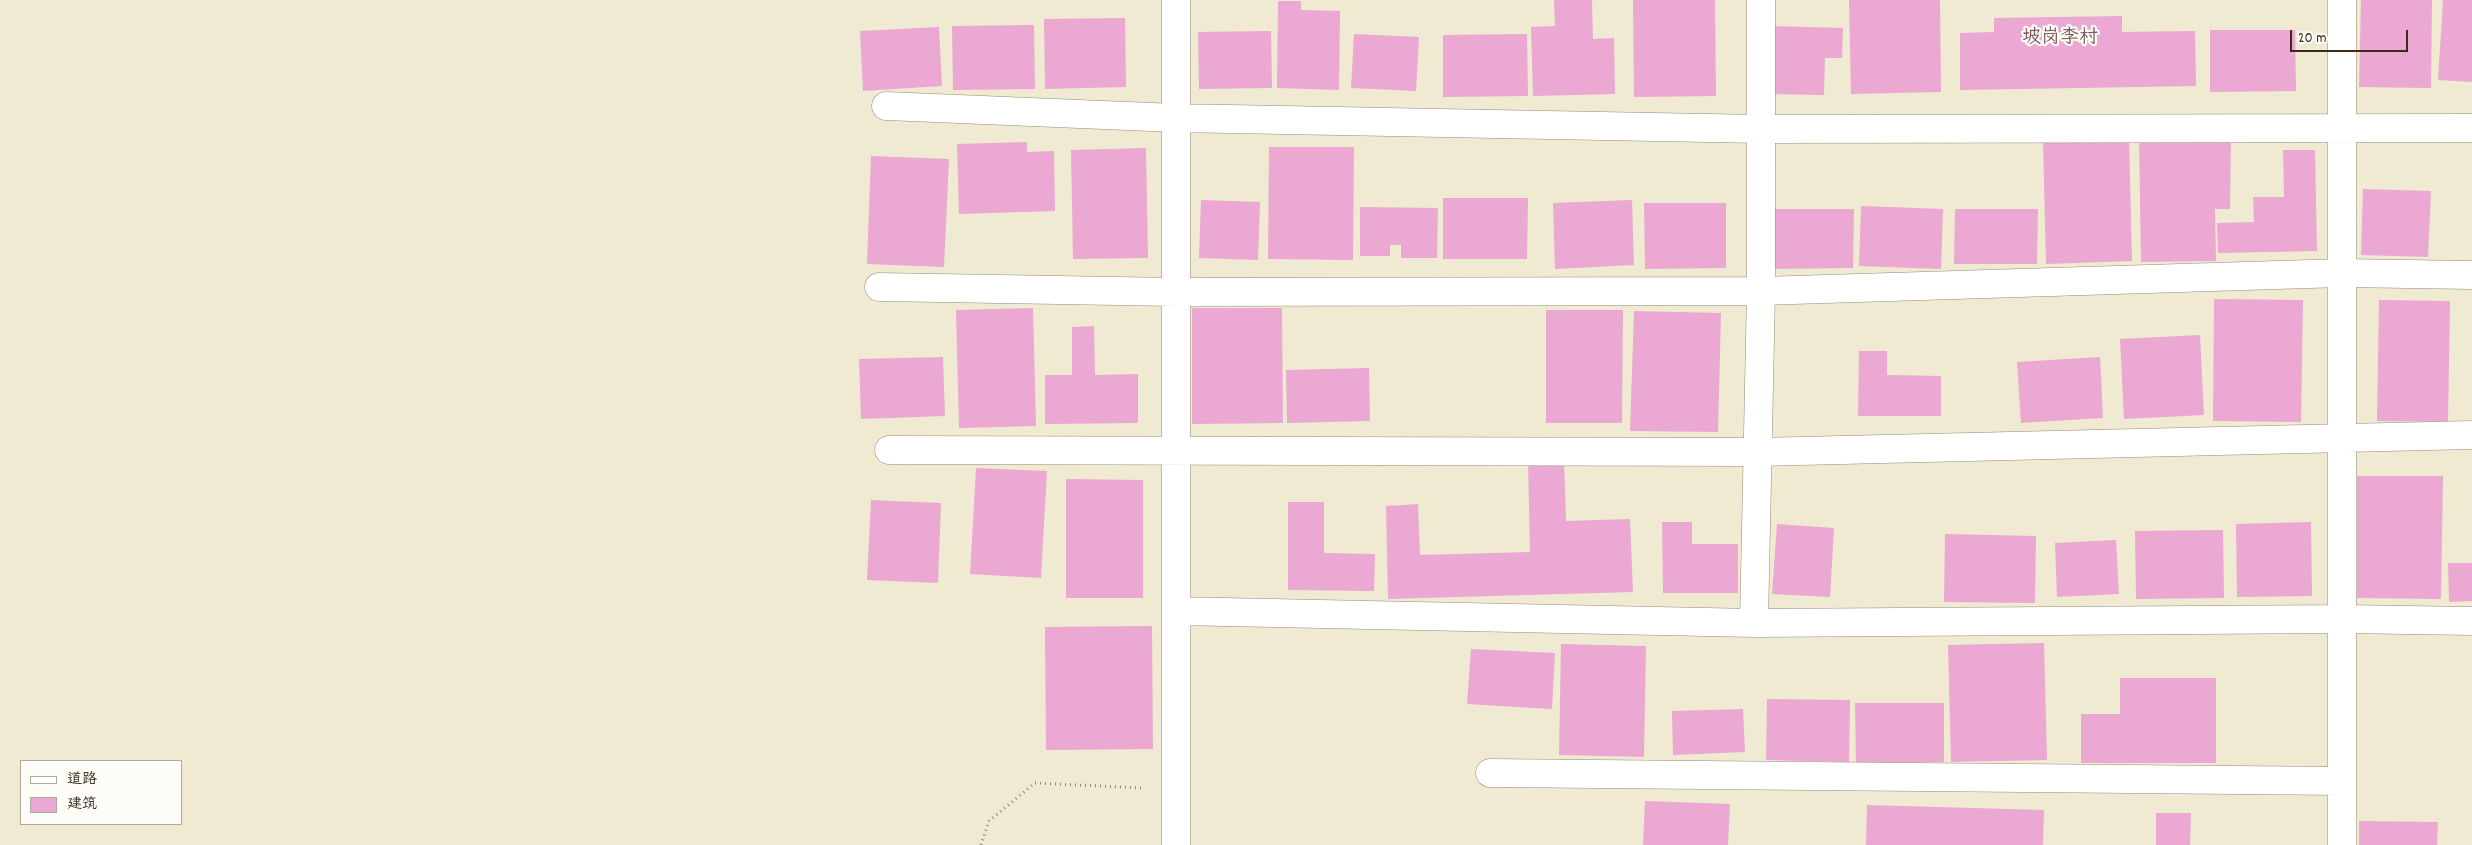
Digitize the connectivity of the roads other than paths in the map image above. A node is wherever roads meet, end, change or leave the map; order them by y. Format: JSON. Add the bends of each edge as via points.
{"nodes":[{"id":1,"x":1176,"y":0,"type":"edge"},
{"id":2,"x":1761,"y":0,"type":"edge"},
{"id":3,"x":2342,"y":0,"type":"edge"},
{"id":4,"x":886,"y":106,"type":"dead end"},
{"id":5,"x":1176,"y":118,"type":"junction"},
{"id":6,"x":2342,"y":128,"type":"junction"},
{"id":7,"x":2472,"y":128,"type":"edge"},
{"id":8,"x":1762,"y":129,"type":"junction"},
{"id":9,"x":2342,"y":273,"type":"junction"},
{"id":10,"x":2472,"y":275,"type":"edge"},
{"id":11,"x":878,"y":287,"type":"dead end"},
{"id":12,"x":1761,"y":290,"type":"junction"},
{"id":13,"x":1176,"y":292,"type":"junction"},
{"id":14,"x":2472,"y":435,"type":"edge"},
{"id":15,"x":2342,"y":439,"type":"junction"},
{"id":16,"x":889,"y":450,"type":"dead end"},
{"id":17,"x":1176,"y":450,"type":"junction"},
{"id":18,"x":1758,"y":452,"type":"junction"},
{"id":19,"x":1176,"y":611,"type":"junction"},
{"id":20,"x":2342,"y":619,"type":"junction"},
{"id":21,"x":2472,"y":621,"type":"edge"},
{"id":22,"x":1754,"y":623,"type":"junction"},
{"id":23,"x":1490,"y":774,"type":"dead end"},
{"id":24,"x":2342,"y":781,"type":"junction"},
{"id":25,"x":1176,"y":845,"type":"edge"},
{"id":26,"x":2342,"y":845,"type":"edge"}],
"edges":[{"from":1,"to":5,"type":"street"},
{"from":2,"to":8,"type":"street"},
{"from":3,"to":6,"type":"street"},
{"from":4,"to":5,"type":"street"},
{"from":5,"to":8,"type":"street"},
{"from":5,"to":13,"type":"street"},
{"from":6,"to":7,"type":"street"},
{"from":6,"to":8,"type":"street"},
{"from":6,"to":9,"type":"street"},
{"from":8,"to":12,"type":"street"},
{"from":9,"to":10,"type":"street"},
{"from":9,"to":12,"type":"street"},
{"from":9,"to":15,"type":"street"},
{"from":11,"to":13,"type":"street"},
{"from":12,"to":13,"type":"street"},
{"from":12,"to":18,"type":"street"},
{"from":13,"to":17,"type":"street"},
{"from":14,"to":15,"type":"street"},
{"from":15,"to":18,"type":"street"},
{"from":15,"to":20,"type":"street"},
{"from":16,"to":17,"type":"street"},
{"from":17,"to":18,"type":"street"},
{"from":17,"to":19,"type":"street"},
{"from":18,"to":22,"type":"street"},
{"from":19,"to":22,"type":"street"},
{"from":19,"to":25,"type":"street"},
{"from":20,"to":21,"type":"street"},
{"from":20,"to":22,"type":"street"},
{"from":20,"to":24,"type":"street"},
{"from":23,"to":24,"type":"street"},
{"from":24,"to":26,"type":"street"}]}
